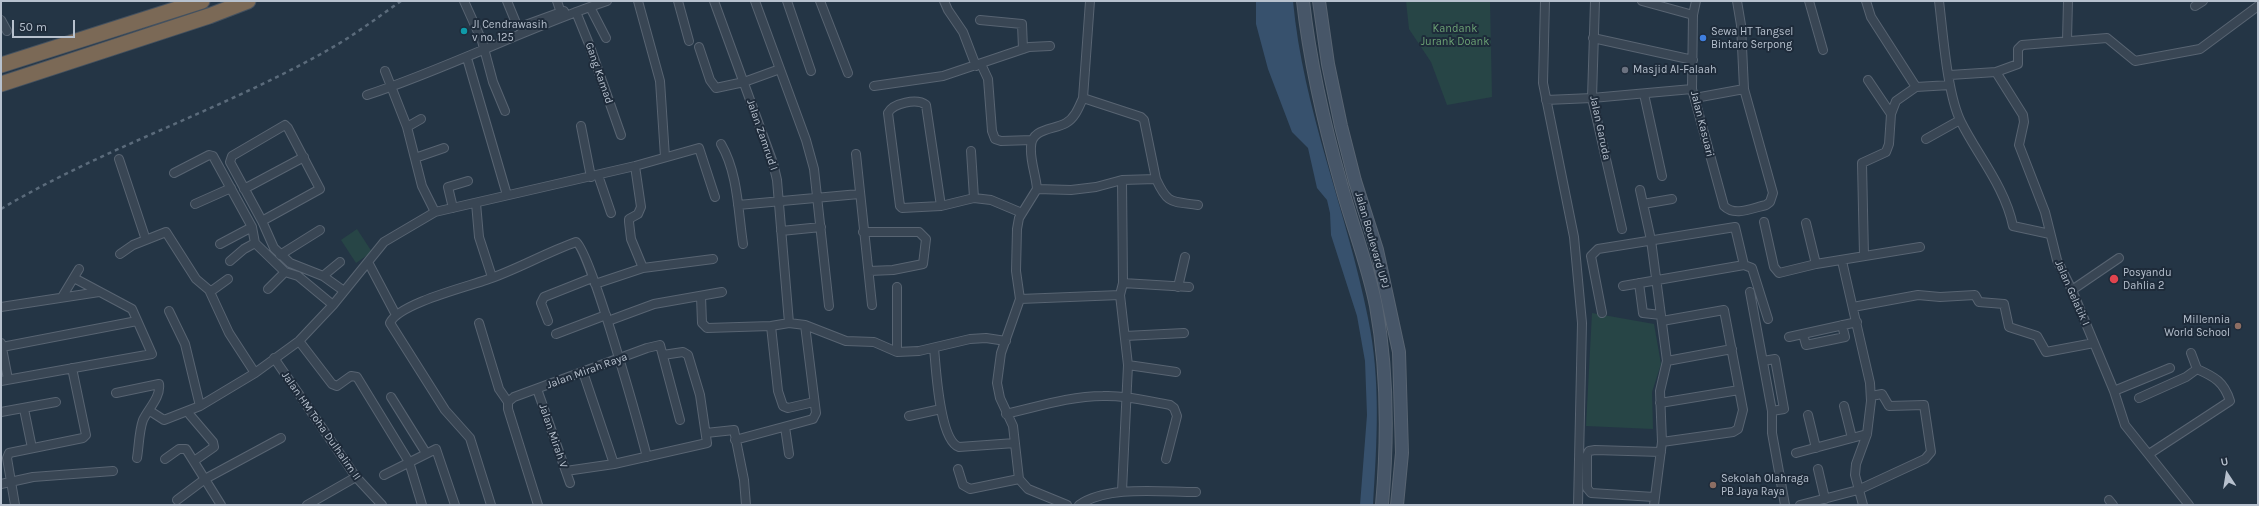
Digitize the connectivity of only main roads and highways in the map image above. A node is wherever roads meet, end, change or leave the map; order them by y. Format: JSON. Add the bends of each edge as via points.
{"nodes":[{"id":1,"x":202,"y":1,"type":"edge"},
{"id":2,"x":248,"y":1,"type":"edge"},
{"id":3,"x":1,"y":65,"type":"edge"},
{"id":4,"x":1,"y":84,"type":"edge"}],
"edges":[{"from":1,"to":3,"type":"highway"},
{"from":2,"to":4,"type":"highway"}]}
